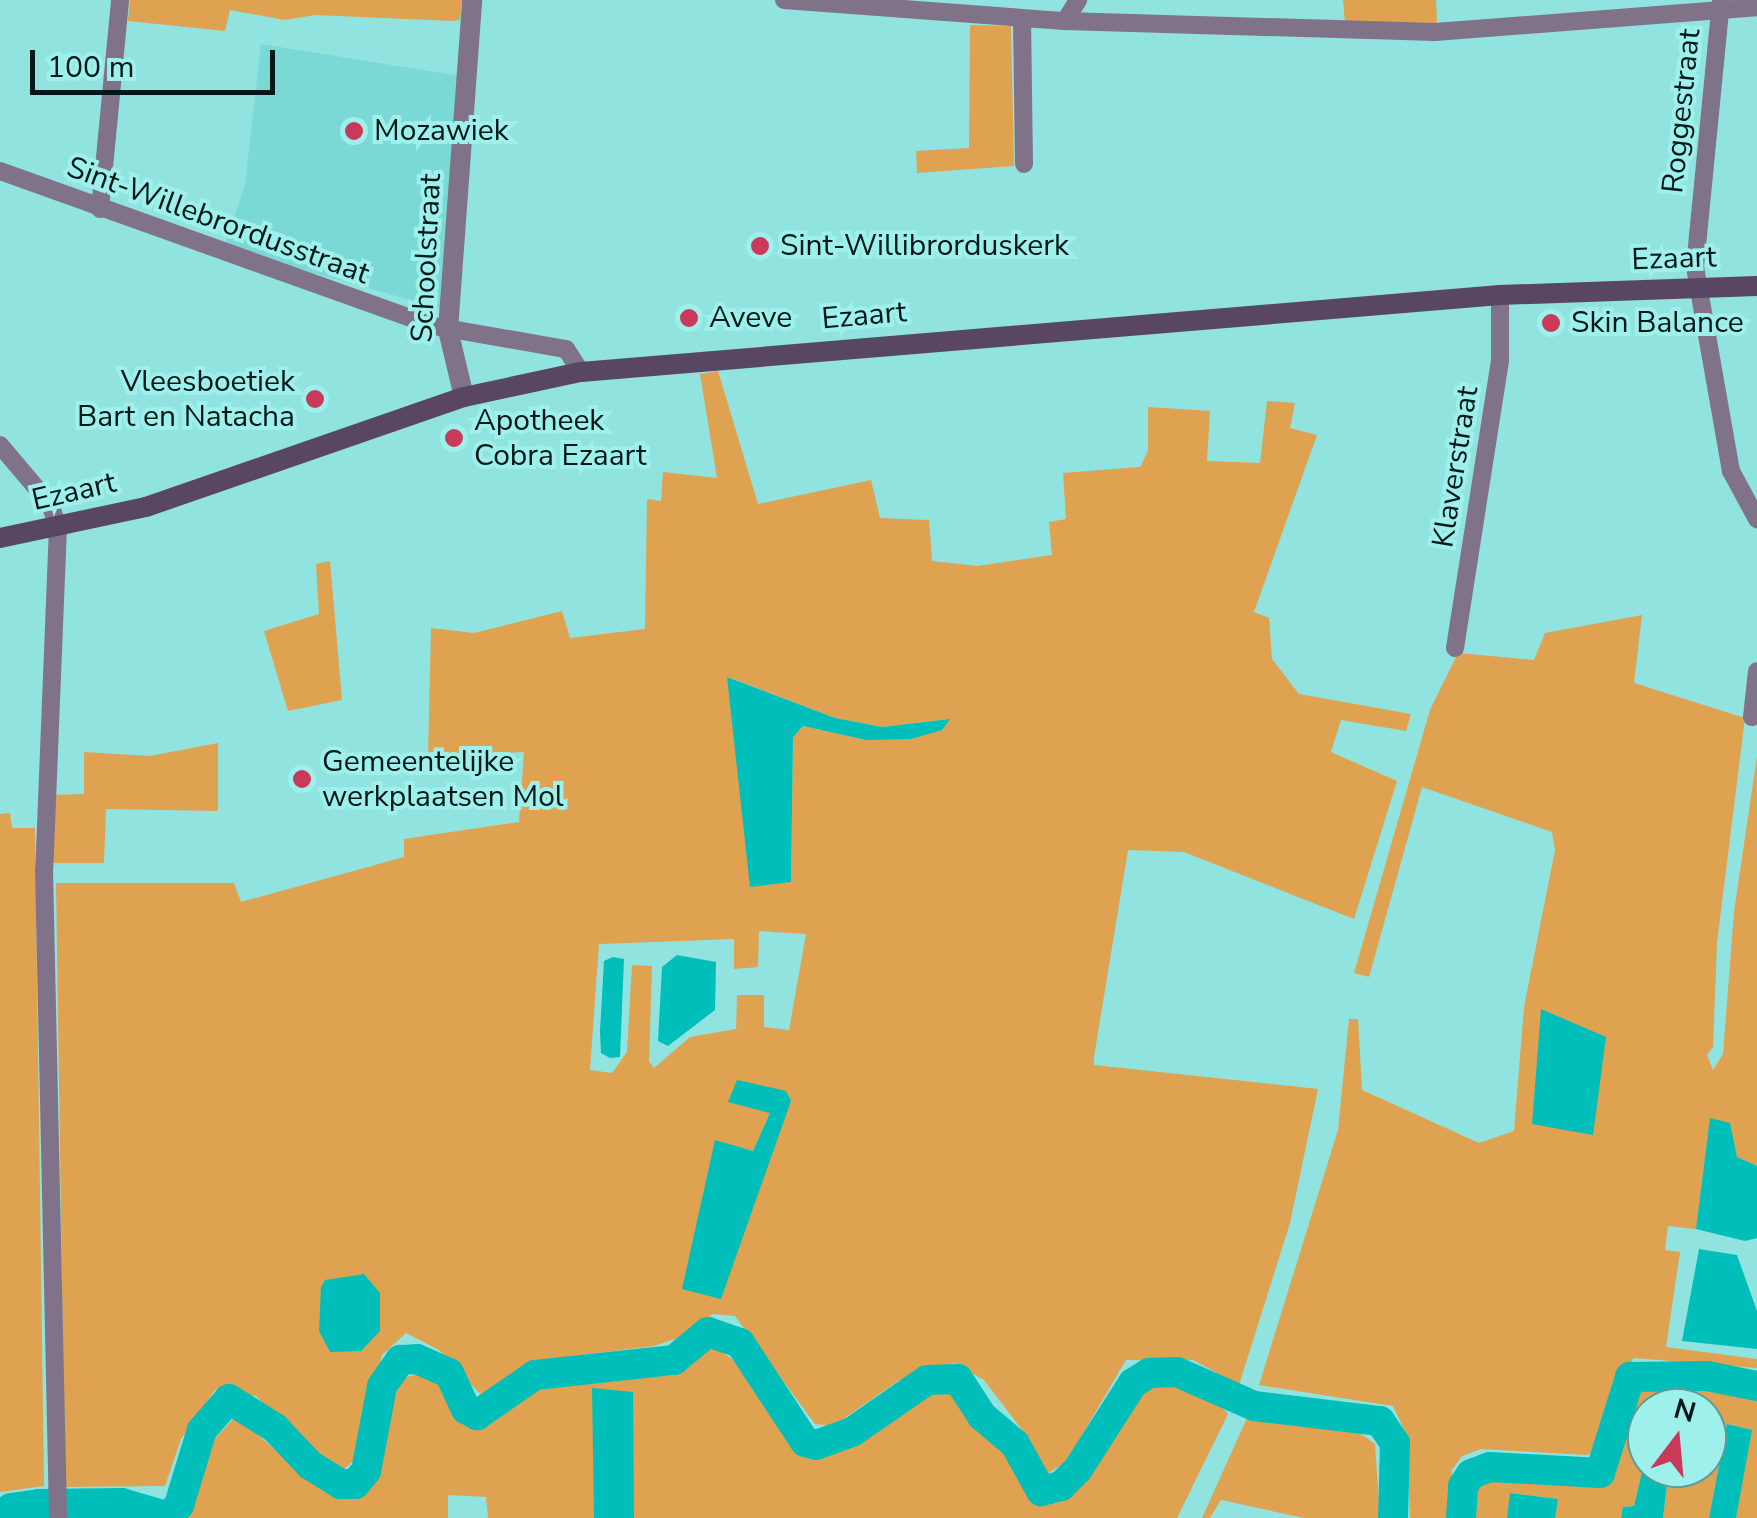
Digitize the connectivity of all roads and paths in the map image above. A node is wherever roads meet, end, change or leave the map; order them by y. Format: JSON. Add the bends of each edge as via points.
{"nodes":[{"id":1,"x":120,"y":0,"type":"edge"},
{"id":2,"x":472,"y":0,"type":"edge"},
{"id":3,"x":784,"y":0,"type":"edge"},
{"id":4,"x":1078,"y":0,"type":"edge"},
{"id":5,"x":1721,"y":5,"type":"edge"},
{"id":6,"x":1757,"y":7,"type":"edge"},
{"id":7,"x":1022,"y":19,"type":"junction"},
{"id":8,"x":1064,"y":21,"type":"junction"},
{"id":9,"x":1024,"y":164,"type":"dead end"},
{"id":10,"x":0,"y":171,"type":"edge"},
{"id":11,"x":100,"y":209,"type":"junction"},
{"id":12,"x":1757,"y":286,"type":"edge"},
{"id":13,"x":1698,"y":288,"type":"junction"},
{"id":14,"x":1500,"y":295,"type":"junction"},
{"id":15,"x":448,"y":330,"type":"junction"},
{"id":16,"x":582,"y":372,"type":"junction"},
{"id":17,"x":464,"y":397,"type":"junction"},
{"id":18,"x":0,"y":446,"type":"edge"},
{"id":19,"x":1757,"y":519,"type":"edge"},
{"id":20,"x":58,"y":528,"type":"junction"},
{"id":21,"x":0,"y":538,"type":"edge"},
{"id":22,"x":1454,"y":648,"type":"dead end"},
{"id":23,"x":1757,"y":670,"type":"edge"},
{"id":24,"x":1752,"y":717,"type":"dead end"},
{"id":25,"x":58,"y":1518,"type":"edge"}],
"edges":[{"from":1,"to":11,"type":"street"},
{"from":2,"to":15,"type":"street","name":"Schoolstraat"},
{"from":3,"to":7,"type":"street"},
{"from":4,"to":8,"type":"street"},
{"from":5,"to":6,"type":"street"},
{"from":5,"to":8,"type":"street","via":[[1450,32]]},
{"from":5,"to":13,"type":"street","name":"Roggestraat","via":[[1696,248]]},
{"from":7,"to":8,"type":"street"},
{"from":7,"to":9,"type":"street"},
{"from":10,"to":11,"type":"street","name":"Sint-Willebrordusstraat"},
{"from":11,"to":15,"type":"street","name":"Sint-Willebrordusstraat"},
{"from":12,"to":13,"type":"main road","name":"Ezaart"},
{"from":13,"to":14,"type":"main road","name":"Ezaart"},
{"from":13,"to":19,"type":"street","name":"Roggestraat","via":[[1731,471]]},
{"from":14,"to":16,"type":"main road","name":"Ezaart"},
{"from":14,"to":22,"type":"street","name":"Klaverstraat","via":[[1500,360]]},
{"from":15,"to":16,"type":"street","name":"Sint-Willebrordusstraat","via":[[566,349]]},
{"from":15,"to":17,"type":"street","name":"Schoolstraat"},
{"from":16,"to":17,"type":"main road","name":"Ezaart"},
{"from":17,"to":20,"type":"main road","name":"Ezaart","via":[[146,506]]},
{"from":18,"to":20,"type":"street","via":[[50,504]]},
{"from":20,"to":21,"type":"main road","name":"Ezaart"},
{"from":20,"to":25,"type":"street","via":[[44,870]]},
{"from":23,"to":24,"type":"street"}]}
